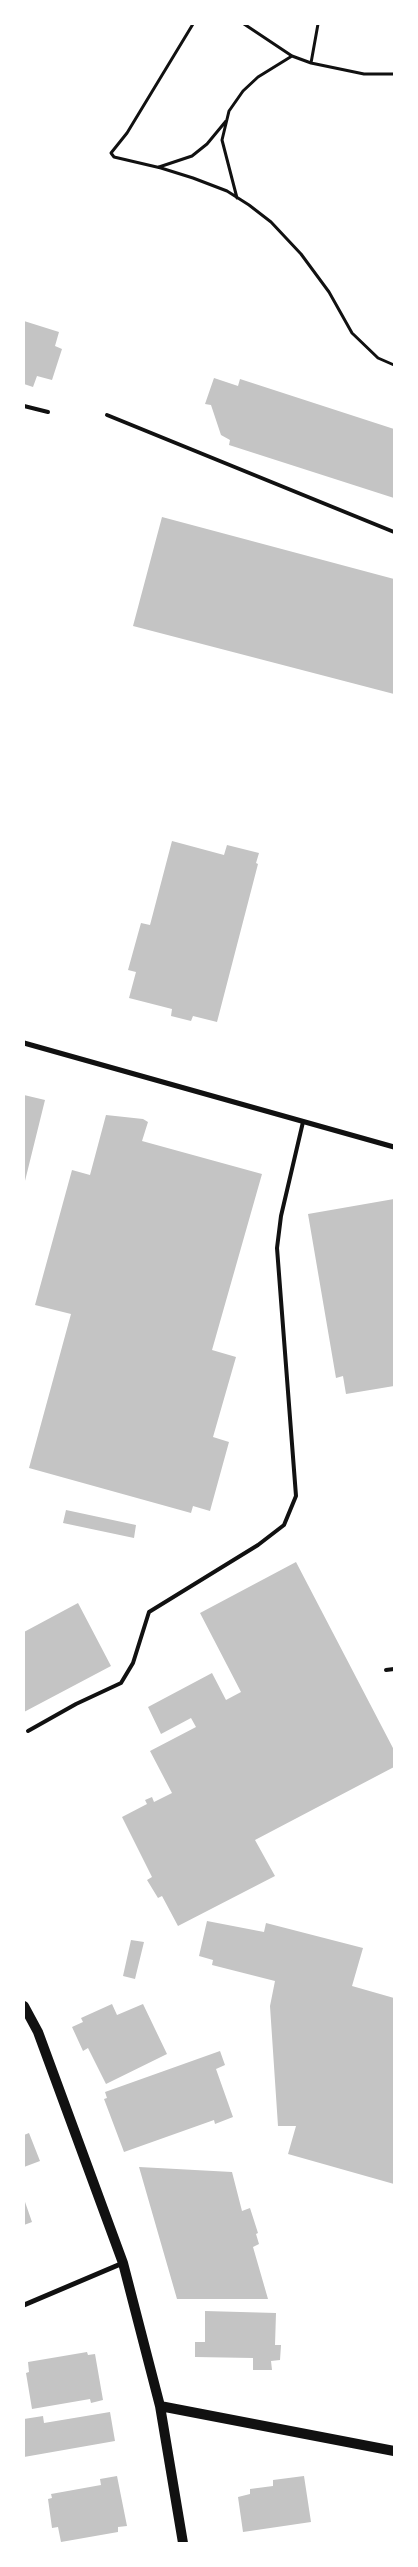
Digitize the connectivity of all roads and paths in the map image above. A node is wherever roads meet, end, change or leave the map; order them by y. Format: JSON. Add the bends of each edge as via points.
{"nodes":[{"id":1,"x":193,"y":24,"type":"edge"},
{"id":2,"x":244,"y":24,"type":"edge"},
{"id":3,"x":318,"y":24,"type":"edge"},
{"id":4,"x":292,"y":56,"type":"junction"},
{"id":5,"x":311,"y":63,"type":"junction"},
{"id":6,"x":394,"y":74,"type":"edge"},
{"id":7,"x":227,"y":120,"type":"junction"},
{"id":8,"x":158,"y":167,"type":"junction"},
{"id":9,"x":237,"y":198,"type":"junction"},
{"id":10,"x":394,"y":365,"type":"edge"},
{"id":11,"x":24,"y":406,"type":"edge"},
{"id":12,"x":48,"y":412,"type":"dead end"},
{"id":13,"x":107,"y":415,"type":"dead end"},
{"id":14,"x":394,"y":532,"type":"edge"},
{"id":15,"x":24,"y":1043,"type":"edge"},
{"id":16,"x":303,"y":1122,"type":"junction"},
{"id":17,"x":394,"y":1147,"type":"edge"},
{"id":18,"x":394,"y":1669,"type":"edge"},
{"id":19,"x":386,"y":1670,"type":"dead end"},
{"id":20,"x":28,"y":1731,"type":"dead end"},
{"id":21,"x":24,"y":2006,"type":"edge"},
{"id":22,"x":123,"y":2263,"type":"junction"},
{"id":23,"x":24,"y":2305,"type":"edge"},
{"id":24,"x":160,"y":2406,"type":"junction"},
{"id":25,"x":394,"y":2451,"type":"edge"},
{"id":26,"x":183,"y":2543,"type":"edge"}],
"edges":[{"from":1,"to":8,"type":"path","via":[[111,153],[114,157]]},
{"from":2,"to":4,"type":"path"},
{"from":3,"to":5,"type":"path"},
{"from":4,"to":5,"type":"path"},
{"from":4,"to":7,"type":"path","via":[[258,76],[242,91]]},
{"from":5,"to":6,"type":"path","via":[[364,74]]},
{"from":7,"to":8,"type":"path","via":[[192,156]]},
{"from":7,"to":9,"type":"path","via":[[222,140]]},
{"from":8,"to":9,"type":"path"},
{"from":9,"to":10,"type":"path","via":[[271,222],[301,254],[329,292],[352,333],[378,358]]},
{"from":11,"to":12,"type":"lane"},
{"from":13,"to":14,"type":"lane"},
{"from":15,"to":16,"type":"street"},
{"from":16,"to":17,"type":"street"},
{"from":16,"to":20,"type":"lane","via":[[281,1216],[277,1248],[296,1496],[284,1525],[258,1545],[149,1612],[133,1663],[120,1683]]},
{"from":18,"to":19,"type":"lane"},
{"from":21,"to":22,"type":"main road","via":[[38,2032]]},
{"from":22,"to":23,"type":"street"},
{"from":22,"to":24,"type":"main road"},
{"from":24,"to":25,"type":"main road"},
{"from":24,"to":26,"type":"main road"}]}
